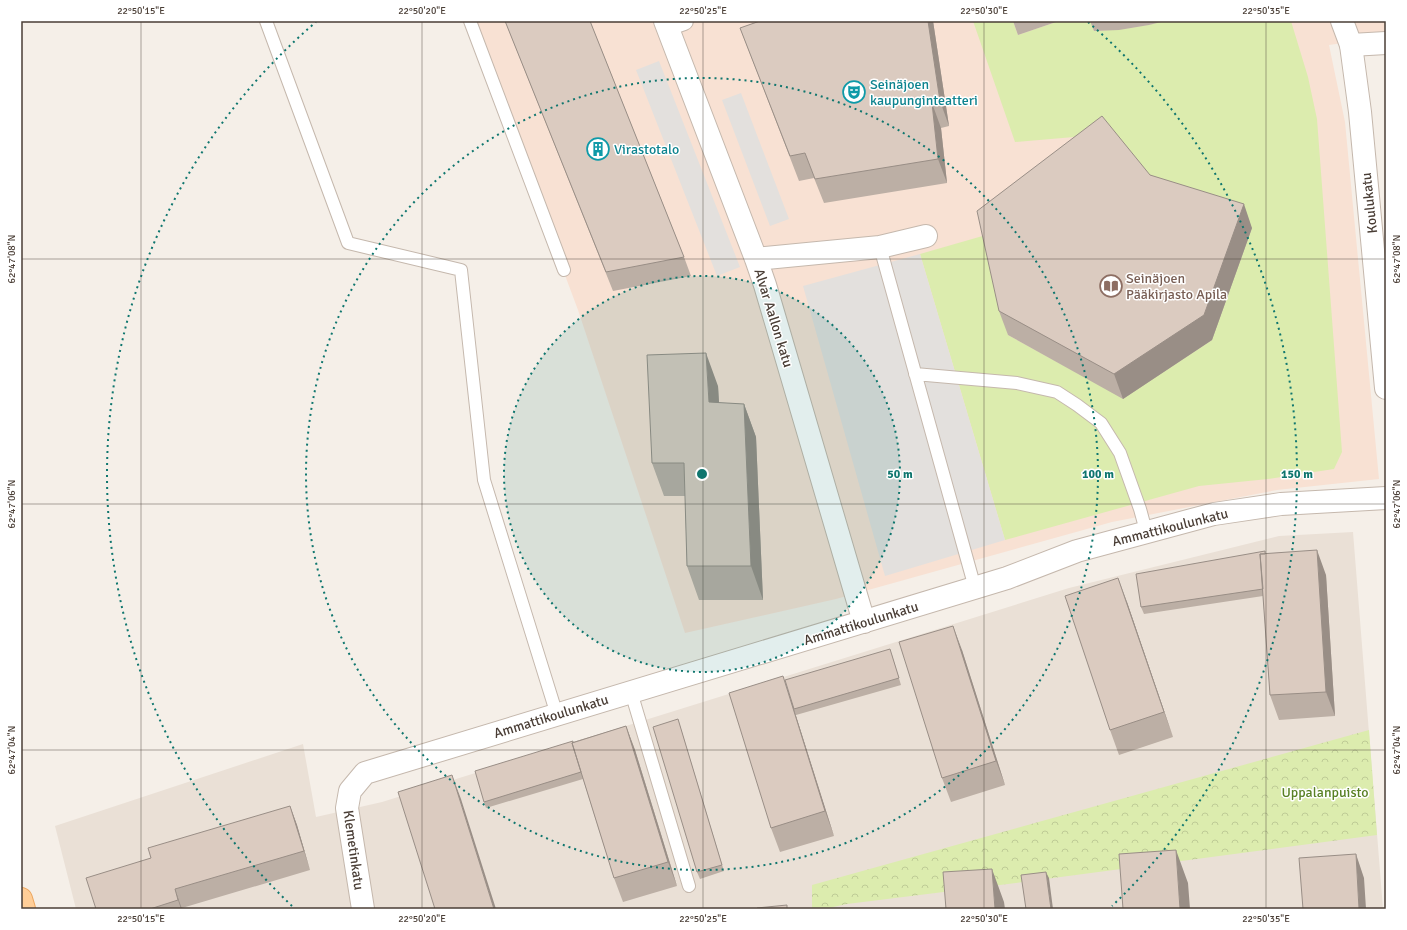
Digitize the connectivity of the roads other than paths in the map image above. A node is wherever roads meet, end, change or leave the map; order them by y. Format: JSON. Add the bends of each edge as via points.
{"nodes":[{"id":1,"x":266,"y":21,"type":"edge"},
{"id":2,"x":470,"y":21,"type":"edge"},
{"id":3,"x":1342,"y":21,"type":"edge"},
{"id":4,"x":672,"y":23,"type":"edge"},
{"id":5,"x":1386,"y":43,"type":"edge"},
{"id":6,"x":1351,"y":46,"type":"junction"},
{"id":7,"x":926,"y":236,"type":"dead end"},
{"id":8,"x":880,"y":247,"type":"junction"},
{"id":9,"x":756,"y":259,"type":"junction"},
{"id":10,"x":564,"y":270,"type":"dead end"},
{"id":11,"x":915,"y":374,"type":"junction"},
{"id":12,"x":1386,"y":388,"type":"edge"},
{"id":13,"x":1386,"y":498,"type":"edge"},
{"id":14,"x":1146,"y":531,"type":"junction"},
{"id":15,"x":975,"y":588,"type":"junction"},
{"id":16,"x":864,"y":622,"type":"junction"},
{"id":17,"x":631,"y":692,"type":"junction"},
{"id":18,"x":557,"y":714,"type":"junction"},
{"id":19,"x":350,"y":791,"type":"joint"},
{"id":20,"x":689,"y":886,"type":"dead end"},
{"id":21,"x":21,"y":899,"type":"edge"},
{"id":22,"x":24,"y":909,"type":"edge"},
{"id":23,"x":363,"y":909,"type":"edge"}],
"edges":[{"from":1,"to":18,"type":"lane","via":[[348,243],[461,270],[484,480]]},
{"from":2,"to":10,"type":"lane"},
{"from":3,"to":6,"type":"street","name":"Koulukatu"},
{"from":4,"to":9,"type":"street","name":"Alvar Aallon katu"},
{"from":5,"to":6,"type":"street"},
{"from":6,"to":12,"type":"street","name":"Koulukatu","via":[[1371,218]]},
{"from":7,"to":8,"type":"street"},
{"from":8,"to":9,"type":"street"},
{"from":8,"to":11,"type":"lane"},
{"from":9,"to":16,"type":"street","name":"Alvar Aallon katu"},
{"from":11,"to":14,"type":"lane","via":[[1017,383],[1057,392],[1077,405],[1101,423],[1120,453]]},
{"from":11,"to":15,"type":"lane"},
{"from":13,"to":14,"type":"street","name":"Ammattikoulunkatu","via":[[1274,505],[1214,514]]},
{"from":14,"to":15,"type":"street","name":"Ammattikoulunkatu","via":[[1077,551]]},
{"from":15,"to":16,"type":"street","name":"Ammattikoulunkatu"},
{"from":16,"to":17,"type":"street","name":"Ammattikoulunkatu"},
{"from":17,"to":18,"type":"street","name":"Ammattikoulunkatu"},
{"from":17,"to":20,"type":"lane"},
{"from":18,"to":19,"type":"street","name":"Ammattikoulunkatu","via":[[365,773]]},
{"from":19,"to":23,"type":"street","name":"Klemetinkatu","via":[[347,808]]},
{"from":21,"to":22,"type":"main road"}]}
